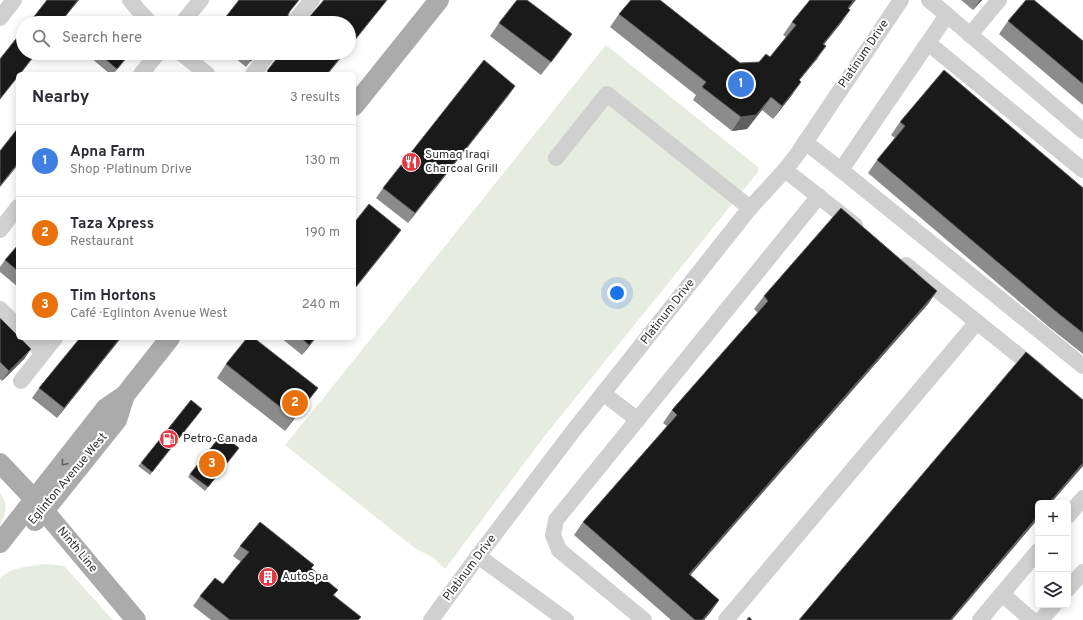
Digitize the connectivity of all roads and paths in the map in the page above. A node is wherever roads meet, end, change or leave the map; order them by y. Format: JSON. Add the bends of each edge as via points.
{"nodes":[{"id":1,"x":14,"y":0,"type":"edge"},
{"id":2,"x":130,"y":0,"type":"edge"},
{"id":3,"x":201,"y":0,"type":"edge"},
{"id":4,"x":312,"y":0,"type":"edge"},
{"id":5,"x":439,"y":0,"type":"edge"},
{"id":6,"x":900,"y":0,"type":"edge"},
{"id":7,"x":929,"y":0,"type":"edge"},
{"id":8,"x":999,"y":0,"type":"edge"},
{"id":9,"x":947,"y":15,"type":"junction"},
{"id":10,"x":144,"y":16,"type":"edge"},
{"id":11,"x":188,"y":16,"type":"edge"},
{"id":12,"x":299,"y":16,"type":"edge"},
{"id":13,"x":0,"y":18,"type":"edge"},
{"id":14,"x":970,"y":35,"type":"junction"},
{"id":15,"x":928,"y":43,"type":"junction"},
{"id":16,"x":152,"y":60,"type":"edge"},
{"id":17,"x":190,"y":60,"type":"edge"},
{"id":18,"x":264,"y":60,"type":"edge"},
{"id":19,"x":143,"y":72,"type":"edge"},
{"id":20,"x":205,"y":72,"type":"edge"},
{"id":21,"x":255,"y":72,"type":"edge"},
{"id":22,"x":356,"y":104,"type":"edge"},
{"id":23,"x":1083,"y":132,"type":"edge"},
{"id":24,"x":806,"y":142,"type":"junction"},
{"id":25,"x":556,"y":158,"type":"dead end"},
{"id":26,"x":785,"y":170,"type":"junction"},
{"id":27,"x":842,"y":170,"type":"junction"},
{"id":28,"x":1083,"y":170,"type":"edge"},
{"id":29,"x":819,"y":196,"type":"junction"},
{"id":30,"x":750,"y":208,"type":"junction"},
{"id":31,"x":16,"y":210,"type":"edge"},
{"id":32,"x":0,"y":230,"type":"edge"},
{"id":33,"x":868,"y":235,"type":"edge"},
{"id":34,"x":892,"y":254,"type":"edge"},
{"id":35,"x":0,"y":309,"type":"edge"},
{"id":36,"x":977,"y":322,"type":"junction"},
{"id":37,"x":16,"y":325,"type":"edge"},
{"id":38,"x":31,"y":340,"type":"edge"},
{"id":39,"x":53,"y":340,"type":"edge"},
{"id":40,"x":168,"y":340,"type":"edge"},
{"id":41,"x":43,"y":353,"type":"junction"},
{"id":42,"x":1083,"y":366,"type":"edge"},
{"id":43,"x":21,"y":381,"type":"dead end"},
{"id":44,"x":1052,"y":382,"type":"edge"},
{"id":45,"x":604,"y":394,"type":"junction"},
{"id":46,"x":638,"y":420,"type":"junction"},
{"id":47,"x":0,"y":463,"type":"edge"},
{"id":48,"x":1083,"y":498,"type":"edge"},
{"id":49,"x":39,"y":505,"type":"junction"},
{"id":50,"x":1071,"y":512,"type":"edge"},
{"id":51,"x":0,"y":543,"type":"edge"},
{"id":52,"x":1035,"y":555,"type":"edge"},
{"id":53,"x":0,"y":556,"type":"edge"},
{"id":54,"x":478,"y":556,"type":"junction"},
{"id":55,"x":1083,"y":572,"type":"edge"},
{"id":56,"x":1071,"y":586,"type":"edge"},
{"id":57,"x":1002,"y":594,"type":"junction"},
{"id":58,"x":1051,"y":608,"type":"edge"},
{"id":59,"x":136,"y":620,"type":"edge"},
{"id":60,"x":431,"y":620,"type":"edge"},
{"id":61,"x":566,"y":620,"type":"edge"},
{"id":62,"x":644,"y":620,"type":"edge"},
{"id":63,"x":726,"y":620,"type":"edge"},
{"id":64,"x":980,"y":620,"type":"edge"},
{"id":65,"x":1032,"y":620,"type":"edge"},
{"id":66,"x":1041,"y":620,"type":"edge"}],
"edges":[{"from":1,"to":13,"type":"street"},
{"from":2,"to":10,"type":"street"},
{"from":3,"to":11,"type":"street"},
{"from":4,"to":12,"type":"street"},
{"from":5,"to":22,"type":"main road"},
{"from":6,"to":24,"type":"street","name":"Platinum Drive"},
{"from":7,"to":9,"type":"street"},
{"from":8,"to":14,"type":"street"},
{"from":9,"to":14,"type":"street"},
{"from":9,"to":15,"type":"street"},
{"from":14,"to":23,"type":"street"},
{"from":15,"to":27,"type":"street"},
{"from":15,"to":28,"type":"street"},
{"from":16,"to":19,"type":"street"},
{"from":17,"to":20,"type":"street"},
{"from":18,"to":21,"type":"street"},
{"from":24,"to":26,"type":"street","name":"Platinum Drive"},
{"from":24,"to":27,"type":"street"},
{"from":25,"to":30,"type":"street","via":[[607,94]]},
{"from":26,"to":29,"type":"street"},
{"from":26,"to":30,"type":"street","name":"Platinum Drive"},
{"from":27,"to":42,"type":"street"},
{"from":29,"to":33,"type":"street"},
{"from":29,"to":46,"type":"street"},
{"from":30,"to":45,"type":"street","name":"Platinum Drive"},
{"from":31,"to":32,"type":"street"},
{"from":34,"to":36,"type":"street"},
{"from":35,"to":37,"type":"street"},
{"from":36,"to":44,"type":"street"},
{"from":36,"to":63,"type":"street"},
{"from":38,"to":41,"type":"street"},
{"from":39,"to":41,"type":"street"},
{"from":40,"to":49,"type":"main road","name":"Eglinton Avenue West","via":[[125,395],[106,408]]},
{"from":41,"to":43,"type":"street"},
{"from":45,"to":46,"type":"street"},
{"from":45,"to":54,"type":"street","name":"Platinum Drive"},
{"from":46,"to":62,"type":"street","via":[[556,520],[553,535],[558,550]]},
{"from":47,"to":49,"type":"main road","name":"Ninth Line"},
{"from":48,"to":50,"type":"street"},
{"from":49,"to":51,"type":"main road","name":"Eglinton Avenue West"},
{"from":49,"to":53,"type":"main road","name":"Eglinton Avenue West","via":[[10,548]]},
{"from":49,"to":59,"type":"main road","name":"Ninth Line"},
{"from":52,"to":57,"type":"street"},
{"from":54,"to":60,"type":"street","name":"Platinum Drive"},
{"from":54,"to":61,"type":"street"},
{"from":55,"to":56,"type":"street"},
{"from":57,"to":64,"type":"street"},
{"from":57,"to":65,"type":"street"},
{"from":58,"to":66,"type":"street"}]}
